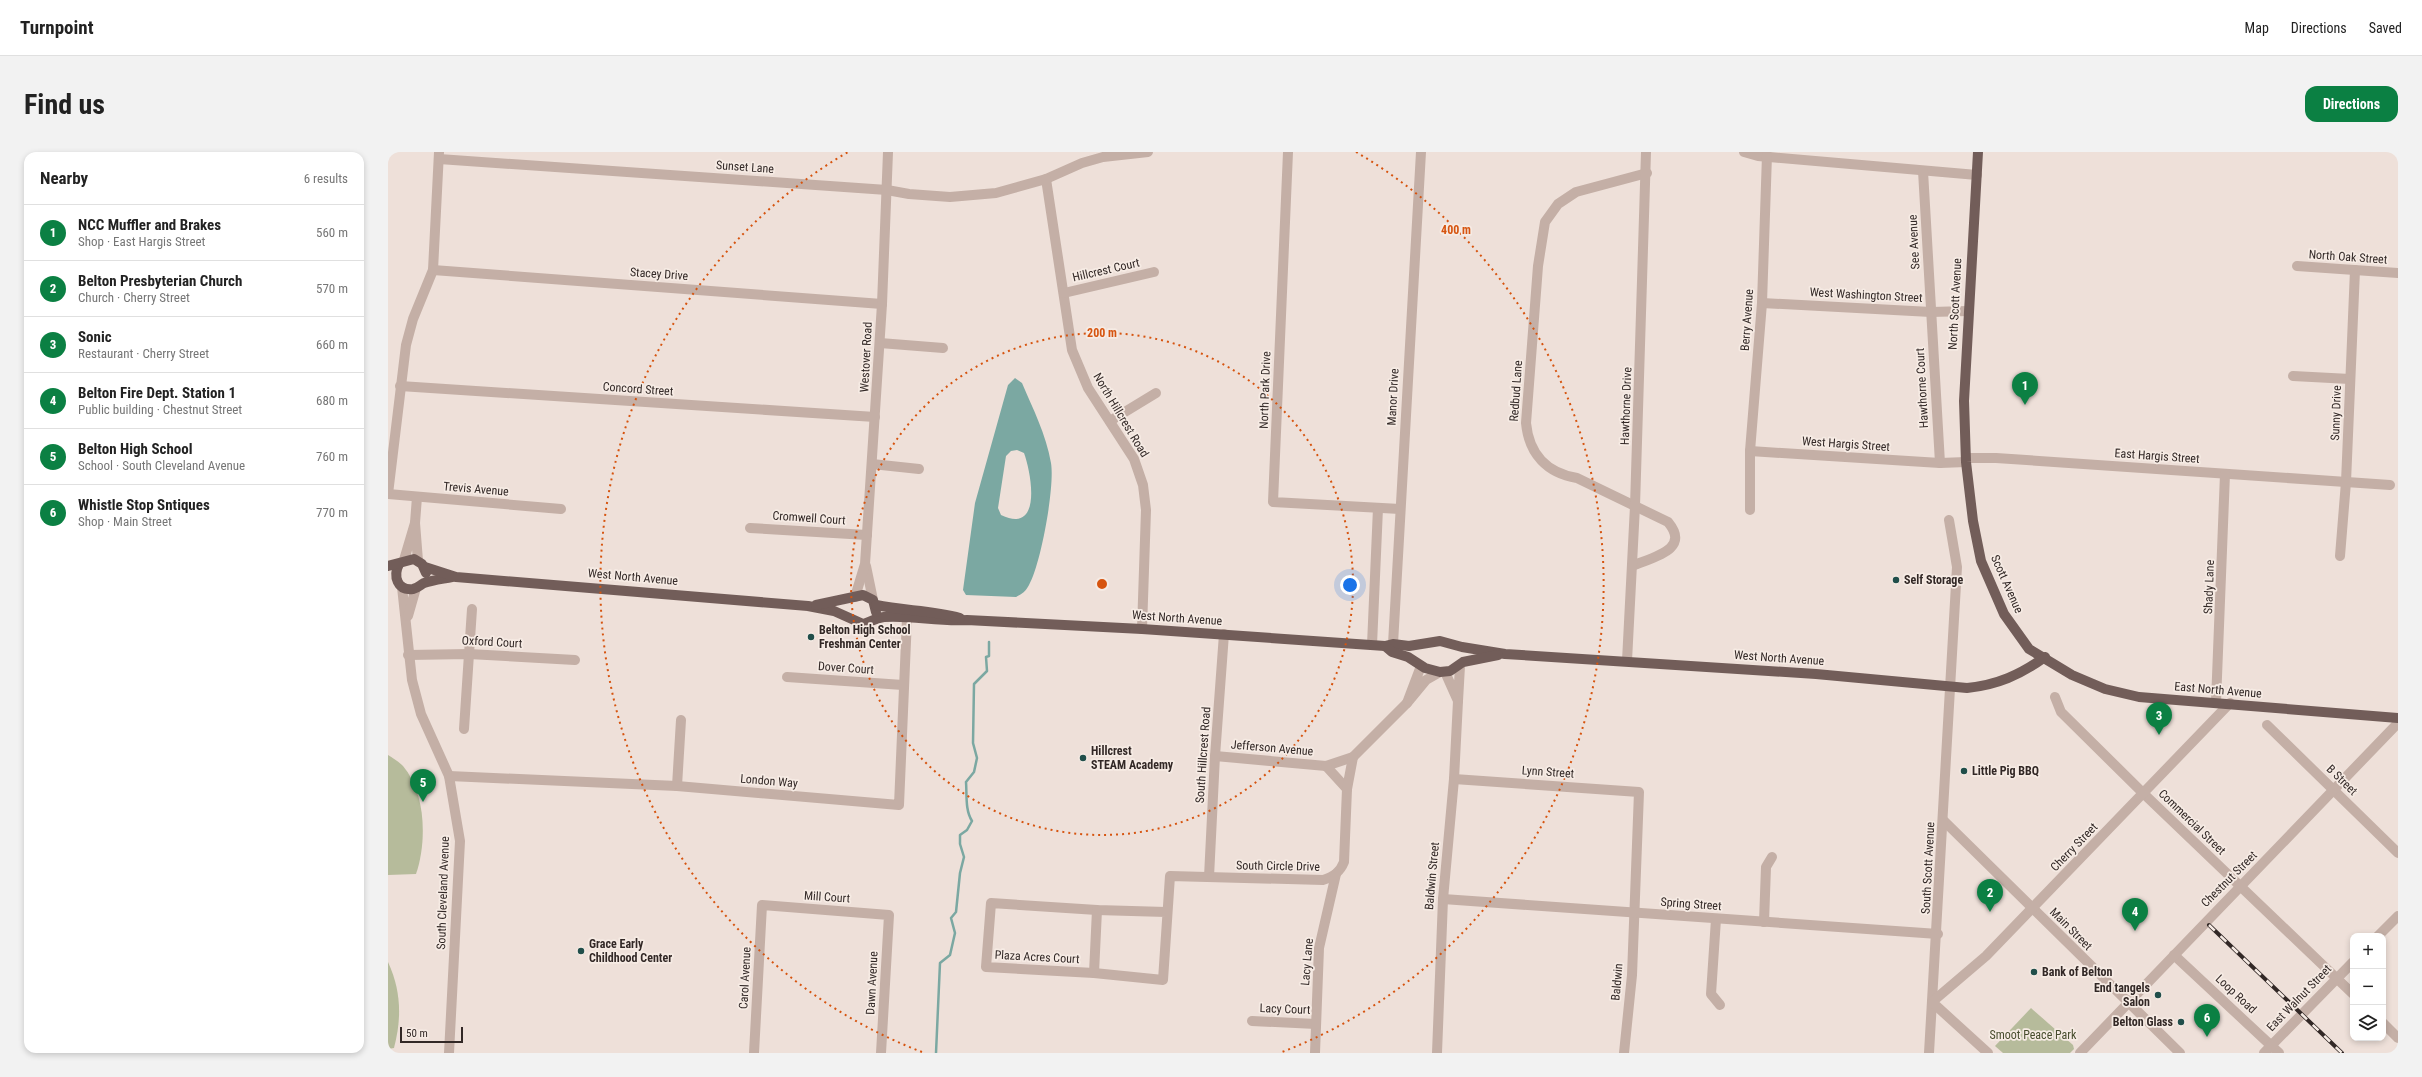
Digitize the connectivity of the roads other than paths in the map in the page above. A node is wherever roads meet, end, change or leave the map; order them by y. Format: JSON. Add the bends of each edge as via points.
{"nodes":[{"id":1,"x":888,"y":152,"type":"edge"},
{"id":2,"x":1148,"y":152,"type":"edge"},
{"id":3,"x":1288,"y":152,"type":"edge"},
{"id":4,"x":1421,"y":152,"type":"edge"},
{"id":5,"x":1646,"y":152,"type":"edge"},
{"id":6,"x":1744,"y":152,"type":"edge"},
{"id":7,"x":1978,"y":152,"type":"edge"},
{"id":8,"x":439,"y":155,"type":"edge"},
{"id":9,"x":1766,"y":155,"type":"junction"},
{"id":10,"x":1923,"y":171,"type":"junction"},
{"id":11,"x":1647,"y":173,"type":"junction"},
{"id":12,"x":1976,"y":175,"type":"junction"},
{"id":13,"x":1046,"y":179,"type":"junction"},
{"id":14,"x":886,"y":190,"type":"junction"},
{"id":15,"x":2297,"y":266,"type":"dead end"},
{"id":16,"x":433,"y":270,"type":"junction"},
{"id":17,"x":2355,"y":270,"type":"junction"},
{"id":18,"x":1154,"y":272,"type":"dead end"},
{"id":19,"x":2398,"y":273,"type":"edge"},
{"id":20,"x":1064,"y":293,"type":"junction"},
{"id":21,"x":1762,"y":303,"type":"junction"},
{"id":22,"x":882,"y":304,"type":"junction"},
{"id":23,"x":1968,"y":311,"type":"junction"},
{"id":24,"x":1931,"y":312,"type":"junction"},
{"id":25,"x":880,"y":343,"type":"junction"},
{"id":26,"x":943,"y":348,"type":"dead end"},
{"id":27,"x":2293,"y":376,"type":"dead end"},
{"id":28,"x":2350,"y":379,"type":"junction"},
{"id":29,"x":400,"y":386,"type":"junction"},
{"id":30,"x":1156,"y":393,"type":"dead end"},
{"id":31,"x":875,"y":417,"type":"junction"},
{"id":32,"x":1110,"y":421,"type":"junction"},
{"id":33,"x":1750,"y":451,"type":"junction"},
{"id":34,"x":1966,"y":460,"type":"junction"},
{"id":35,"x":1940,"y":463,"type":"junction"},
{"id":36,"x":872,"y":464,"type":"junction"},
{"id":37,"x":919,"y":469,"type":"dead end"},
{"id":38,"x":2225,"y":474,"type":"junction"},
{"id":39,"x":2346,"y":482,"type":"junction"},
{"id":40,"x":2390,"y":485,"type":"dead end"},
{"id":41,"x":388,"y":494,"type":"edge"},
{"id":42,"x":417,"y":497,"type":"junction"},
{"id":43,"x":1635,"y":506,"type":"junction"},
{"id":44,"x":1378,"y":508,"type":"junction"},
{"id":45,"x":561,"y":509,"type":"dead end"},
{"id":46,"x":1400,"y":509,"type":"junction"},
{"id":47,"x":1750,"y":510,"type":"dead end"},
{"id":48,"x":1949,"y":520,"type":"dead end"},
{"id":49,"x":415,"y":523,"type":"junction"},
{"id":50,"x":750,"y":528,"type":"dead end"},
{"id":51,"x":867,"y":535,"type":"junction"},
{"id":52,"x":2340,"y":556,"type":"dead end"},
{"id":53,"x":402,"y":562,"type":"junction"},
{"id":54,"x":421,"y":564,"type":"junction"},
{"id":55,"x":865,"y":564,"type":"junction"},
{"id":56,"x":388,"y":566,"type":"edge"},
{"id":57,"x":1632,"y":566,"type":"junction"},
{"id":58,"x":392,"y":577,"type":"edge"},
{"id":59,"x":456,"y":577,"type":"junction"},
{"id":60,"x":419,"y":586,"type":"junction"},
{"id":61,"x":402,"y":587,"type":"junction"},
{"id":62,"x":855,"y":597,"type":"junction"},
{"id":63,"x":875,"y":603,"type":"junction"},
{"id":64,"x":808,"y":606,"type":"junction"},
{"id":65,"x":472,"y":609,"type":"dead end"},
{"id":66,"x":851,"y":618,"type":"junction"},
{"id":67,"x":907,"y":618,"type":"junction"},
{"id":68,"x":871,"y":620,"type":"junction"},
{"id":69,"x":967,"y":620,"type":"junction"},
{"id":70,"x":407,"y":622,"type":"junction"},
{"id":71,"x":1142,"y":629,"type":"junction"},
{"id":72,"x":1224,"y":634,"type":"junction"},
{"id":73,"x":1372,"y":645,"type":"junction"},
{"id":74,"x":1389,"y":645,"type":"junction"},
{"id":75,"x":1421,"y":645,"type":"junction"},
{"id":76,"x":1462,"y":647,"type":"junction"},
{"id":77,"x":469,"y":654,"type":"junction"},
{"id":78,"x":1505,"y":654,"type":"junction"},
{"id":79,"x":408,"y":655,"type":"junction"},
{"id":80,"x":2044,"y":657,"type":"junction"},
{"id":81,"x":575,"y":660,"type":"dead end"},
{"id":82,"x":1627,"y":661,"type":"junction"},
{"id":83,"x":1420,"y":664,"type":"junction"},
{"id":84,"x":1462,"y":664,"type":"junction"},
{"id":85,"x":1442,"y":672,"type":"junction"},
{"id":86,"x":786,"y":677,"type":"dead end"},
{"id":87,"x":904,"y":685,"type":"junction"},
{"id":88,"x":1949,"y":685,"type":"junction"},
{"id":89,"x":2055,"y":698,"type":"dead end"},
{"id":90,"x":1458,"y":701,"type":"junction"},
{"id":91,"x":2216,"y":702,"type":"junction"},
{"id":92,"x":1407,"y":703,"type":"junction"},
{"id":93,"x":2230,"y":703,"type":"junction"},
{"id":94,"x":2398,"y":718,"type":"edge"},
{"id":95,"x":681,"y":720,"type":"dead end"},
{"id":96,"x":2398,"y":723,"type":"edge"},
{"id":97,"x":2267,"y":725,"type":"dead end"},
{"id":98,"x":464,"y":730,"type":"dead end"},
{"id":99,"x":1215,"y":756,"type":"junction"},
{"id":100,"x":1353,"y":757,"type":"junction"},
{"id":101,"x":1326,"y":766,"type":"junction"},
{"id":102,"x":449,"y":776,"type":"junction"},
{"id":103,"x":1454,"y":779,"type":"junction"},
{"id":104,"x":677,"y":786,"type":"junction"},
{"id":105,"x":1347,"y":789,"type":"junction"},
{"id":106,"x":2333,"y":790,"type":"junction"},
{"id":107,"x":1639,"y":792,"type":"joint"},
{"id":108,"x":2144,"y":794,"type":"junction"},
{"id":109,"x":1944,"y":821,"type":"junction"},
{"id":110,"x":2398,"y":853,"type":"edge"},
{"id":111,"x":1772,"y":857,"type":"dead end"},
{"id":112,"x":1336,"y":874,"type":"junction"},
{"id":113,"x":1170,"y":876,"type":"joint"},
{"id":114,"x":1209,"y":877,"type":"junction"},
{"id":115,"x":2241,"y":886,"type":"junction"},
{"id":116,"x":1443,"y":899,"type":"junction"},
{"id":117,"x":762,"y":905,"type":"joint"},
{"id":118,"x":2032,"y":909,"type":"junction"},
{"id":119,"x":1097,"y":910,"type":"junction"},
{"id":120,"x":1166,"y":912,"type":"junction"},
{"id":121,"x":1633,"y":914,"type":"junction"},
{"id":122,"x":889,"y":915,"type":"joint"},
{"id":123,"x":2398,"y":916,"type":"edge"},
{"id":124,"x":1716,"y":919,"type":"junction"},
{"id":125,"x":1764,"y":922,"type":"junction"},
{"id":126,"x":2381,"y":933,"type":"edge"},
{"id":127,"x":1938,"y":934,"type":"junction"},
{"id":128,"x":2174,"y":954,"type":"junction"},
{"id":129,"x":2350,"y":965,"type":"edge"},
{"id":130,"x":1094,"y":973,"type":"junction"},
{"id":131,"x":2337,"y":978,"type":"junction"},
{"id":132,"x":2350,"y":991,"type":"edge"},
{"id":133,"x":1932,"y":1002,"type":"junction"},
{"id":134,"x":2129,"y":1002,"type":"junction"},
{"id":135,"x":1720,"y":1005,"type":"dead end"},
{"id":136,"x":1252,"y":1021,"type":"dead end"},
{"id":137,"x":1316,"y":1024,"type":"junction"},
{"id":138,"x":2386,"y":1027,"type":"edge"},
{"id":139,"x":2398,"y":1038,"type":"edge"},
{"id":140,"x":2272,"y":1046,"type":"junction"},
{"id":141,"x":449,"y":1053,"type":"edge"},
{"id":142,"x":754,"y":1053,"type":"edge"},
{"id":143,"x":881,"y":1053,"type":"edge"},
{"id":144,"x":1315,"y":1053,"type":"edge"},
{"id":145,"x":1437,"y":1053,"type":"edge"},
{"id":146,"x":1624,"y":1053,"type":"edge"},
{"id":147,"x":1929,"y":1053,"type":"edge"},
{"id":148,"x":1988,"y":1053,"type":"edge"},
{"id":149,"x":2080,"y":1053,"type":"edge"},
{"id":150,"x":2180,"y":1053,"type":"edge"},
{"id":151,"x":2264,"y":1053,"type":"edge"},
{"id":152,"x":2279,"y":1053,"type":"edge"}],
"edges":[{"from":1,"to":14,"type":"street","name":"Westover Road"},
{"from":2,"to":13,"type":"street","via":[[1104,157],[1082,163]]},
{"from":3,"to":44,"type":"street","name":"North Park Drive","via":[[1273,502]]},
{"from":4,"to":46,"type":"street","name":"Manor Drive"},
{"from":5,"to":11,"type":"street","name":"Hawthorne Drive"},
{"from":6,"to":9,"type":"street","via":[[1758,156]]},
{"from":7,"to":12,"type":"main road","name":"North Scott Avenue"},
{"from":8,"to":14,"type":"street","name":"Sunset Lane"},
{"from":8,"to":16,"type":"street"},
{"from":9,"to":10,"type":"street"},
{"from":9,"to":21,"type":"street","name":"Berry Avenue"},
{"from":10,"to":12,"type":"street"},
{"from":10,"to":24,"type":"street","name":"See Avenue"},
{"from":11,"to":43,"type":"street","name":"Hawthorne Drive"},
{"from":11,"to":43,"type":"street","name":"Redbud Lane","via":[[1576,192],[1558,204],[1545,222],[1538,266],[1526,424],[1532,448],[1549,467]]},
{"from":12,"to":23,"type":"main road","name":"North Scott Avenue"},
{"from":13,"to":14,"type":"street","name":"Sunset Lane","via":[[1018,188],[973,196],[932,197]]},
{"from":13,"to":20,"type":"street","name":"North Hillcrest Road"},
{"from":14,"to":22,"type":"street","name":"Westover Road"},
{"from":15,"to":17,"type":"street","name":"North Oak Street"},
{"from":16,"to":22,"type":"street","name":"Stacey Drive"},
{"from":16,"to":29,"type":"street","via":[[413,319]]},
{"from":17,"to":19,"type":"street","name":"North Oak Street"},
{"from":17,"to":28,"type":"street","name":"Sunny Drive"},
{"from":18,"to":20,"type":"street","name":"Hillcrest Court"},
{"from":20,"to":32,"type":"street","name":"North Hillcrest Road","via":[[1068,334],[1077,363],[1088,388]]},
{"from":21,"to":24,"type":"street","name":"West Washington Street"},
{"from":21,"to":33,"type":"street","name":"Berry Avenue"},
{"from":22,"to":25,"type":"street","name":"Westover Road"},
{"from":23,"to":24,"type":"street","name":"West Washington Street"},
{"from":23,"to":34,"type":"main road","name":"North Scott Avenue","via":[[1964,401]]},
{"from":24,"to":35,"type":"street","name":"Hawthorne Court"},
{"from":25,"to":26,"type":"street"},
{"from":25,"to":31,"type":"street","name":"Westover Road"},
{"from":27,"to":28,"type":"street"},
{"from":28,"to":39,"type":"street","name":"Sunny Drive"},
{"from":29,"to":31,"type":"street","name":"Concord Street"},
{"from":29,"to":41,"type":"street"},
{"from":30,"to":32,"type":"street"},
{"from":31,"to":36,"type":"street","name":"Westover Road"},
{"from":32,"to":71,"type":"street","name":"North Hillcrest Road","via":[[1134,459],[1143,485],[1146,510]]},
{"from":33,"to":35,"type":"street","name":"West Hargis Street"},
{"from":33,"to":47,"type":"street","name":"Berry Avenue"},
{"from":34,"to":35,"type":"street","name":"West Hargis Street"},
{"from":34,"to":38,"type":"street","name":"East Hargis Street","via":[[1996,458]]},
{"from":34,"to":80,"type":"main road","name":"Scott Avenue","via":[[1975,535],[1986,577],[2004,614],[2020,638],[2029,649]]},
{"from":36,"to":37,"type":"street"},
{"from":36,"to":51,"type":"street","name":"Westover Road"},
{"from":38,"to":39,"type":"street","name":"East Hargis Street"},
{"from":38,"to":91,"type":"street","name":"Shady Lane"},
{"from":39,"to":40,"type":"street","name":"East Hargis Street"},
{"from":39,"to":52,"type":"street","name":"Sunny Drive"},
{"from":41,"to":42,"type":"street","name":"Trevis Avenue"},
{"from":42,"to":45,"type":"street","name":"Trevis Avenue"},
{"from":42,"to":49,"type":"street"},
{"from":43,"to":57,"type":"street","name":"Hawthorne Drive"},
{"from":43,"to":57,"type":"street","name":"Redbud Lane","via":[[1668,522],[1675,530],[1677,539],[1672,549]]},
{"from":44,"to":46,"type":"street","name":"North Park Drive"},
{"from":44,"to":73,"type":"street"},
{"from":46,"to":74,"type":"street","name":"Manor Drive"},
{"from":48,"to":88,"type":"street","via":[[1957,567]]},
{"from":49,"to":53,"type":"street"},
{"from":49,"to":54,"type":"street"},
{"from":50,"to":51,"type":"street","name":"Cromwell Court"},
{"from":51,"to":55,"type":"street","name":"Westover Road"},
{"from":53,"to":54,"type":"main road","name":"West North Avenue"},
{"from":53,"to":56,"type":"main road","name":"West North Avenue"},
{"from":53,"to":58,"type":"main road"},
{"from":54,"to":59,"type":"main road","name":"West North Avenue"},
{"from":54,"to":60,"type":"main road","via":[[426,576]]},
{"from":55,"to":62,"type":"street","name":"Westover Road"},
{"from":55,"to":63,"type":"street","name":"Westover Road"},
{"from":57,"to":82,"type":"street","name":"Hawthorne Drive"},
{"from":58,"to":61,"type":"main road"},
{"from":59,"to":60,"type":"main road","name":"West North Avenue"},
{"from":59,"to":64,"type":"main road","name":"West North Avenue"},
{"from":60,"to":61,"type":"main road","name":"West North Avenue"},
{"from":60,"to":70,"type":"street","name":"South Cleveland Avenue"},
{"from":61,"to":70,"type":"street","name":"South Cleveland Avenue"},
{"from":62,"to":63,"type":"main road","name":"West North Avenue","via":[[863,595]]},
{"from":62,"to":64,"type":"main road","name":"West North Avenue"},
{"from":62,"to":66,"type":"main road","via":[[849,604]]},
{"from":63,"to":68,"type":"main road","via":[[876,614]]},
{"from":63,"to":69,"type":"main road","name":"West North Avenue","via":[[907,611],[944,614]]},
{"from":64,"to":66,"type":"main road","name":"West North Avenue","via":[[834,611]]},
{"from":65,"to":77,"type":"street"},
{"from":66,"to":68,"type":"main road","name":"West North Avenue","via":[[859,623]]},
{"from":67,"to":68,"type":"main road","name":"West North Avenue","via":[[883,617]]},
{"from":67,"to":69,"type":"main road","name":"West North Avenue","via":[[944,622]]},
{"from":67,"to":87,"type":"street","name":"London Way"},
{"from":69,"to":71,"type":"main road","name":"West North Avenue"},
{"from":70,"to":79,"type":"street","name":"South Cleveland Avenue"},
{"from":71,"to":72,"type":"main road","name":"West North Avenue"},
{"from":72,"to":73,"type":"main road","name":"West North Avenue"},
{"from":72,"to":99,"type":"street","name":"South Hillcrest Road"},
{"from":73,"to":74,"type":"main road","name":"West North Avenue"},
{"from":74,"to":75,"type":"main road","name":"West North Avenue"},
{"from":74,"to":83,"type":"main road","name":"West North Avenue","via":[[1392,652]]},
{"from":75,"to":76,"type":"main road","name":"West North Avenue","via":[[1440,641]]},
{"from":75,"to":83,"type":"main road","via":[[1416,654]]},
{"from":76,"to":78,"type":"main road","name":"West North Avenue"},
{"from":76,"to":84,"type":"main road"},
{"from":77,"to":79,"type":"street","name":"Oxford Court"},
{"from":77,"to":81,"type":"street","name":"Oxford Court"},
{"from":77,"to":98,"type":"street"},
{"from":78,"to":82,"type":"main road","name":"West North Avenue"},
{"from":78,"to":84,"type":"main road","name":"West North Avenue"},
{"from":79,"to":102,"type":"street","name":"South Cleveland Avenue","via":[[421,714]]},
{"from":80,"to":88,"type":"main road","name":"West North Avenue","via":[[2025,671],[1994,684],[1967,688]]},
{"from":80,"to":91,"type":"main road","name":"East North Avenue","via":[[2072,675],[2105,689],[2139,697]]},
{"from":82,"to":88,"type":"main road","name":"West North Avenue"},
{"from":83,"to":85,"type":"main road","name":"West North Avenue"},
{"from":83,"to":92,"type":"street"},
{"from":84,"to":85,"type":"main road","name":"West North Avenue"},
{"from":84,"to":90,"type":"street","name":"Baldwin Street"},
{"from":85,"to":90,"type":"street","name":"Baldwin Street"},
{"from":85,"to":92,"type":"street","via":[[1426,680]]},
{"from":86,"to":87,"type":"street","name":"Dover Court"},
{"from":87,"to":104,"type":"street","name":"London Way","via":[[899,805]]},
{"from":88,"to":109,"type":"street","name":"South Scott Avenue"},
{"from":89,"to":108,"type":"street","name":"Commercial Street","via":[[2061,712]]},
{"from":90,"to":103,"type":"street","name":"Baldwin Street"},
{"from":91,"to":93,"type":"main road","name":"East North Avenue"},
{"from":92,"to":100,"type":"street"},
{"from":93,"to":94,"type":"main road","name":"East North Avenue"},
{"from":93,"to":108,"type":"street","name":"Cherry Street"},
{"from":95,"to":104,"type":"street"},
{"from":96,"to":106,"type":"street","name":"Chestnut Street"},
{"from":97,"to":106,"type":"street","name":"B Street"},
{"from":99,"to":101,"type":"street","name":"Jefferson Avenue"},
{"from":99,"to":114,"type":"street","name":"South Hillcrest Road"},
{"from":100,"to":101,"type":"street","name":"Jefferson Avenue"},
{"from":100,"to":105,"type":"street","name":"South Circle Drive"},
{"from":101,"to":105,"type":"street","name":"Jefferson Avenue"},
{"from":102,"to":104,"type":"street","name":"London Way"},
{"from":102,"to":141,"type":"street","name":"South Cleveland Avenue","via":[[460,841]]},
{"from":103,"to":107,"type":"street","name":"Lynn Street"},
{"from":103,"to":116,"type":"street","name":"Baldwin Street"},
{"from":105,"to":112,"type":"street","name":"South Circle Drive","via":[[1344,862]]},
{"from":106,"to":110,"type":"street","name":"B Street"},
{"from":106,"to":115,"type":"street","name":"Chestnut Street"},
{"from":107,"to":121,"type":"street","name":"Baldwin"},
{"from":108,"to":115,"type":"street","name":"Commercial Street"},
{"from":108,"to":118,"type":"street","name":"Cherry Street"},
{"from":109,"to":118,"type":"street","name":"Main Street"},
{"from":109,"to":127,"type":"street","name":"South Scott Avenue"},
{"from":111,"to":125,"type":"street","via":[[1766,867]]},
{"from":112,"to":114,"type":"street","name":"South Circle Drive","via":[[1323,880]]},
{"from":112,"to":137,"type":"street","name":"Lacy Lane","via":[[1319,948]]},
{"from":113,"to":114,"type":"street","name":"South Circle Drive"},
{"from":113,"to":120,"type":"street","name":"Plaza Acres Court"},
{"from":115,"to":128,"type":"street","name":"Chestnut Street"},
{"from":115,"to":131,"type":"street","name":"Commercial Street"},
{"from":116,"to":121,"type":"street","name":"Spring Street"},
{"from":116,"to":145,"type":"street","name":"Baldwin Street"},
{"from":117,"to":122,"type":"street","name":"Mill Court"},
{"from":117,"to":142,"type":"street","name":"Carol Avenue"},
{"from":118,"to":133,"type":"street","name":"Cherry Street","via":[[1986,956]]},
{"from":118,"to":134,"type":"street","name":"Main Street"},
{"from":119,"to":120,"type":"street","name":"Plaza Acres Court"},
{"from":119,"to":130,"type":"street"},
{"from":119,"to":130,"type":"street","name":"Plaza Acres Court","via":[[991,903],[986,967]]},
{"from":120,"to":130,"type":"street","name":"Plaza Acres Court","via":[[1163,980]]},
{"from":121,"to":124,"type":"street","name":"Spring Street"},
{"from":121,"to":146,"type":"street","name":"Baldwin","via":[[1632,974]]},
{"from":122,"to":143,"type":"street","name":"Dawn Avenue"},
{"from":123,"to":126,"type":"street"},
{"from":124,"to":125,"type":"street","name":"Spring Street"},
{"from":124,"to":135,"type":"street","via":[[1711,994]]},
{"from":125,"to":127,"type":"street","name":"Spring Street"},
{"from":127,"to":133,"type":"street","name":"South Scott Avenue"},
{"from":128,"to":134,"type":"street","name":"Chestnut Street"},
{"from":128,"to":140,"type":"street","name":"Loop Road"},
{"from":129,"to":131,"type":"street","name":"East Walnut Street"},
{"from":131,"to":132,"type":"street","name":"Commercial Street"},
{"from":131,"to":140,"type":"street","name":"East Walnut Street"},
{"from":133,"to":147,"type":"street","name":"South Scott Avenue"},
{"from":133,"to":148,"type":"street"},
{"from":134,"to":149,"type":"street","name":"Chestnut Street"},
{"from":134,"to":150,"type":"street","name":"Main Street"},
{"from":136,"to":137,"type":"street","name":"Lacy Court"},
{"from":137,"to":144,"type":"street","name":"Lacy Lane"},
{"from":138,"to":139,"type":"street"},
{"from":140,"to":151,"type":"street","name":"East Walnut Street"},
{"from":140,"to":152,"type":"street","name":"Loop Road"}]}
